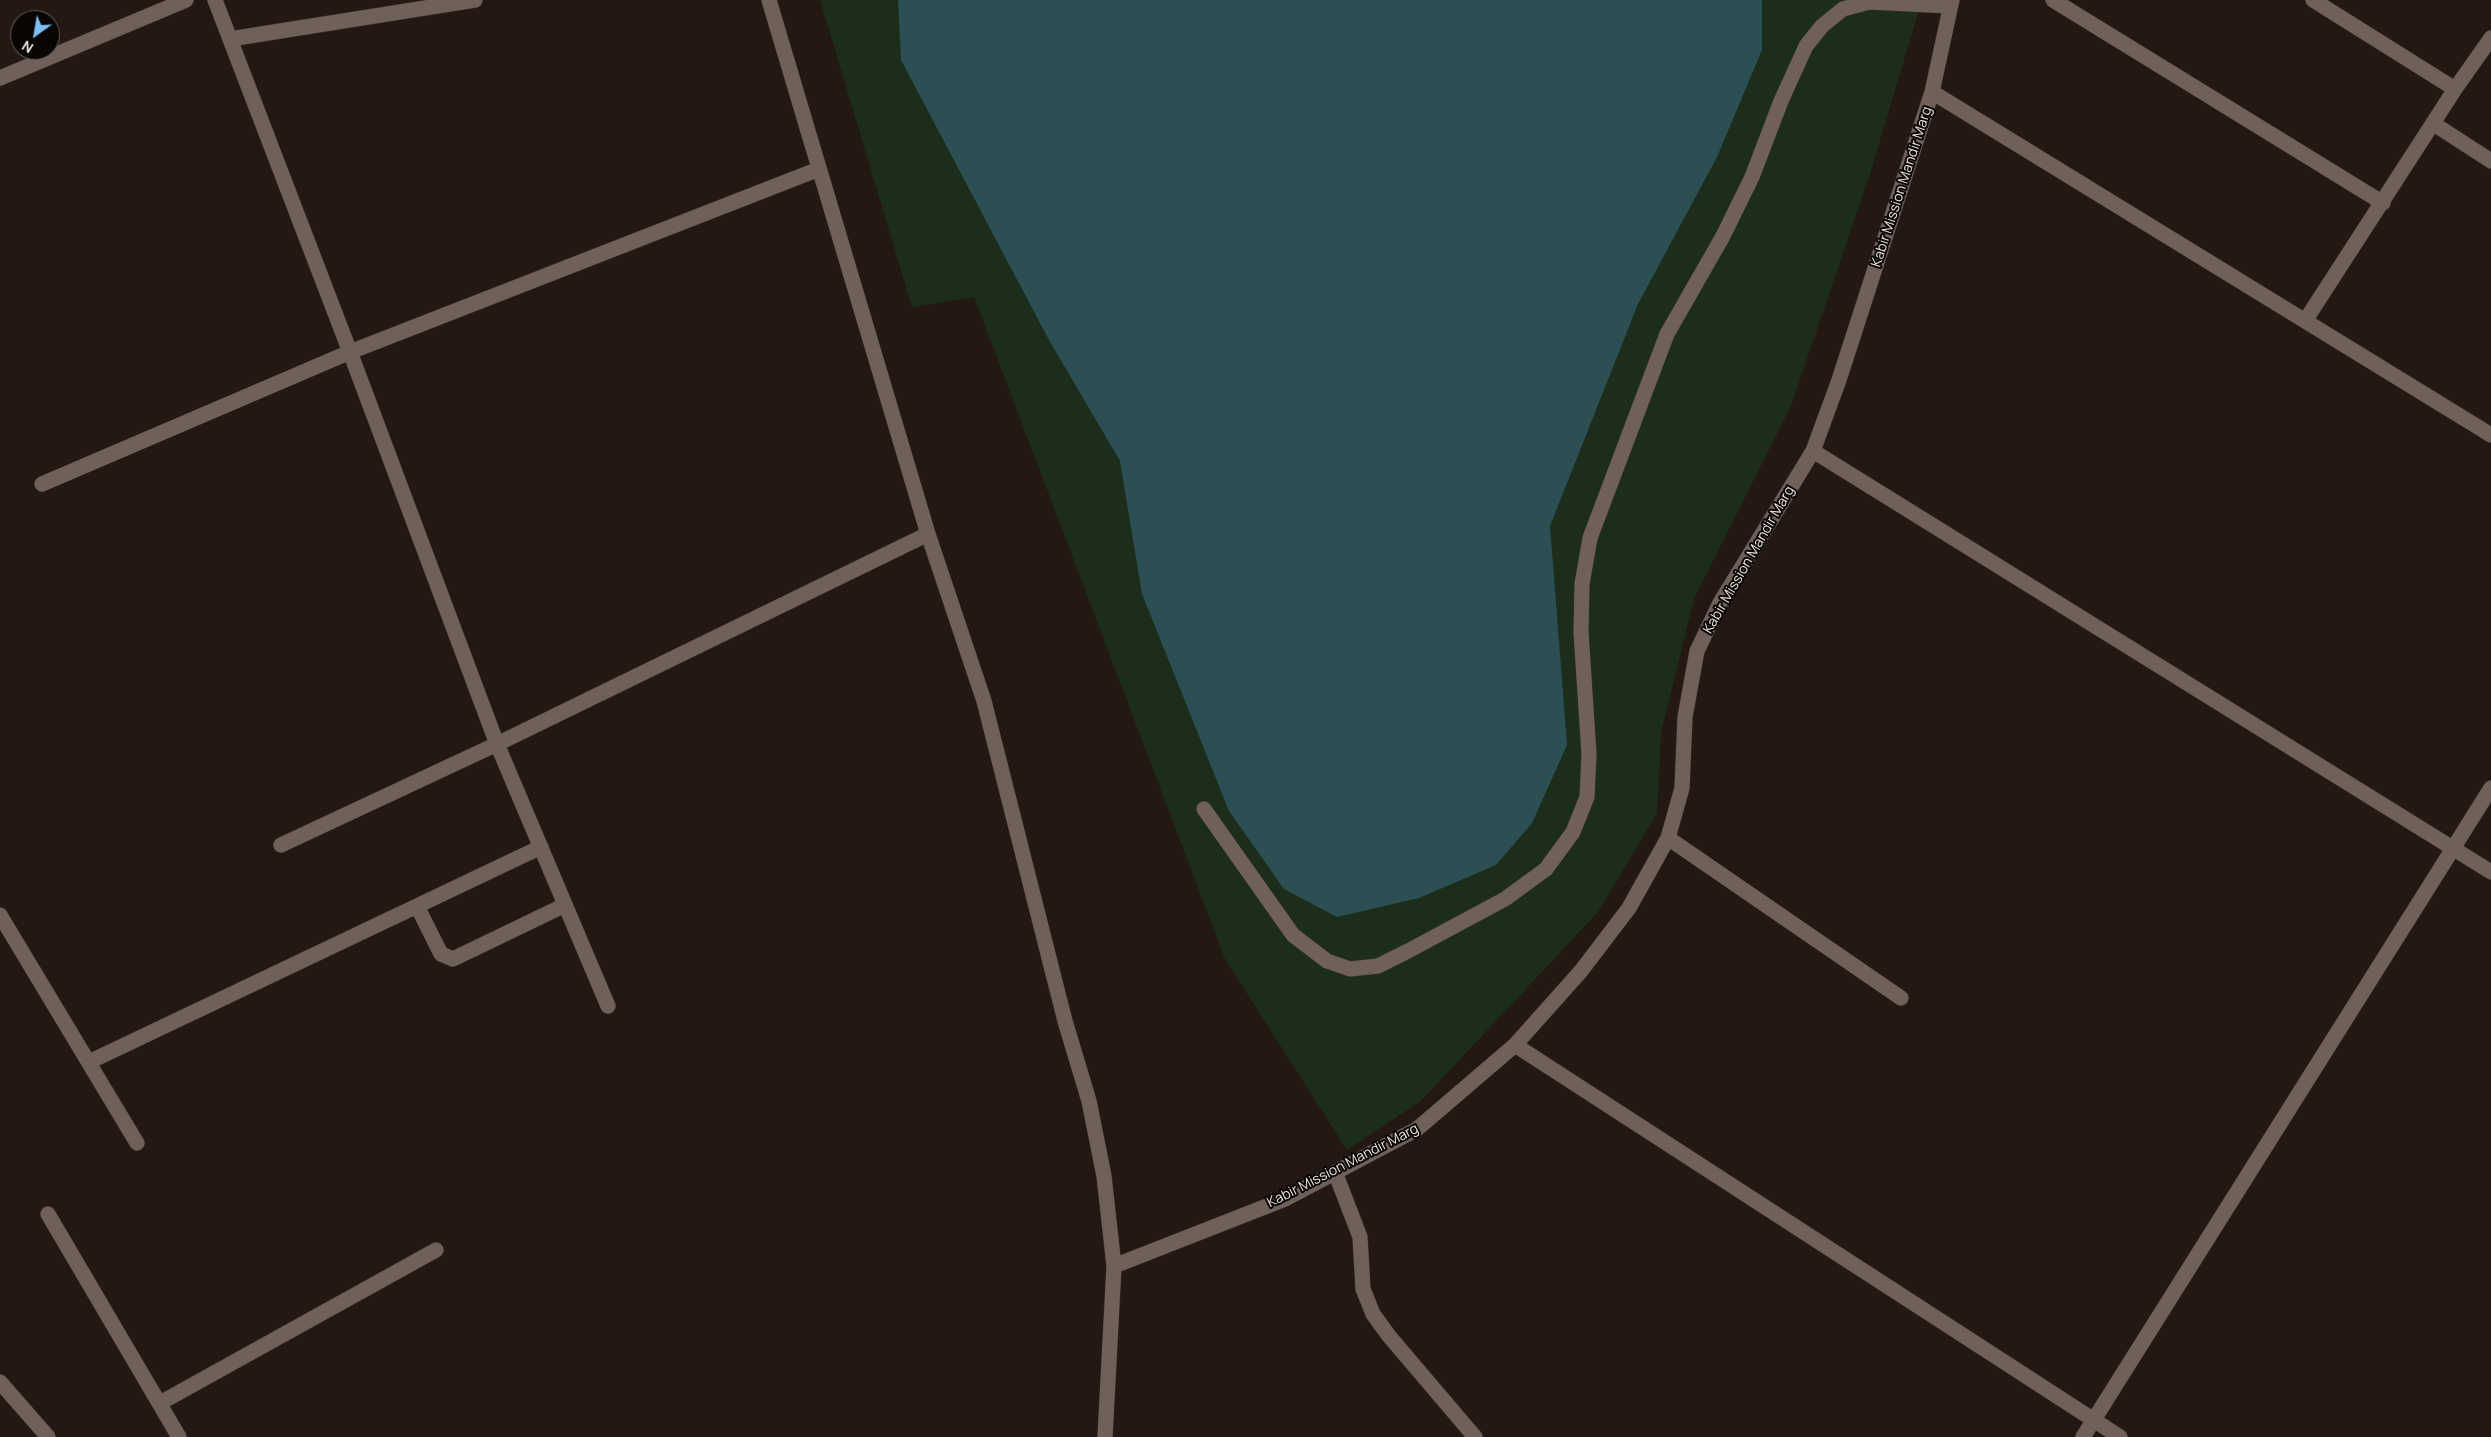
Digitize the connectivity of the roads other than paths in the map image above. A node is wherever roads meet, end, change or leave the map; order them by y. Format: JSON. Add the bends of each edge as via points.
{"nodes":[{"id":1,"x":186,"y":0,"type":"edge"},
{"id":2,"x":215,"y":0,"type":"edge"},
{"id":3,"x":475,"y":0,"type":"edge"},
{"id":4,"x":769,"y":0,"type":"edge"},
{"id":5,"x":2053,"y":0,"type":"edge"},
{"id":6,"x":2312,"y":0,"type":"edge"},
{"id":7,"x":1951,"y":3,"type":"edge"},
{"id":8,"x":2491,"y":38,"type":"edge"},
{"id":9,"x":230,"y":39,"type":"junction"},
{"id":10,"x":0,"y":78,"type":"edge"},
{"id":11,"x":2455,"y":89,"type":"junction"},
{"id":12,"x":1932,"y":92,"type":"junction"},
{"id":13,"x":2434,"y":124,"type":"junction"},
{"id":14,"x":2491,"y":161,"type":"edge"},
{"id":15,"x":819,"y":169,"type":"junction"},
{"id":16,"x":2383,"y":203,"type":"junction"},
{"id":17,"x":2305,"y":321,"type":"junction"},
{"id":18,"x":350,"y":352,"type":"junction"},
{"id":19,"x":2491,"y":434,"type":"edge"},
{"id":20,"x":1813,"y":451,"type":"junction"},
{"id":21,"x":42,"y":484,"type":"dead end"},
{"id":22,"x":928,"y":534,"type":"junction"},
{"id":23,"x":497,"y":744,"type":"junction"},
{"id":24,"x":2491,"y":788,"type":"edge"},
{"id":25,"x":1204,"y":809,"type":"dead end"},
{"id":26,"x":1668,"y":838,"type":"junction"},
{"id":27,"x":281,"y":845,"type":"dead end"},
{"id":28,"x":541,"y":847,"type":"junction"},
{"id":29,"x":2453,"y":847,"type":"junction"},
{"id":30,"x":2491,"y":872,"type":"edge"},
{"id":31,"x":565,"y":905,"type":"junction"},
{"id":32,"x":417,"y":906,"type":"junction"},
{"id":33,"x":0,"y":915,"type":"edge"},
{"id":34,"x":1901,"y":998,"type":"dead end"},
{"id":35,"x":608,"y":1006,"type":"dead end"},
{"id":36,"x":1515,"y":1045,"type":"junction"},
{"id":37,"x":88,"y":1062,"type":"junction"},
{"id":38,"x":137,"y":1142,"type":"dead end"},
{"id":39,"x":1335,"y":1172,"type":"junction"},
{"id":40,"x":48,"y":1214,"type":"dead end"},
{"id":41,"x":436,"y":1250,"type":"dead end"},
{"id":42,"x":1114,"y":1266,"type":"junction"},
{"id":43,"x":0,"y":1382,"type":"edge"},
{"id":44,"x":160,"y":1403,"type":"junction"},
{"id":45,"x":2094,"y":1420,"type":"junction"},
{"id":46,"x":48,"y":1437,"type":"edge"},
{"id":47,"x":179,"y":1437,"type":"edge"},
{"id":48,"x":1105,"y":1437,"type":"edge"},
{"id":49,"x":1475,"y":1437,"type":"edge"},
{"id":50,"x":2083,"y":1437,"type":"edge"},
{"id":51,"x":2120,"y":1437,"type":"edge"}],
"edges":[{"from":1,"to":10,"type":"street"},
{"from":2,"to":9,"type":"street"},
{"from":3,"to":9,"type":"street"},
{"from":4,"to":15,"type":"street"},
{"from":5,"to":16,"type":"street"},
{"from":6,"to":11,"type":"street"},
{"from":7,"to":12,"type":"street","name":"Kabir Mission Mandir Marg"},
{"from":7,"to":25,"type":"street","via":[[1869,2],[1843,9],[1822,26],[1806,46],[1780,102],[1752,177],[1667,334],[1590,538],[1582,584],[1581,632],[1589,754],[1587,797],[1573,832],[1546,868],[1505,899],[1378,966],[1350,969],[1327,961],[1293,935]]},
{"from":8,"to":11,"type":"street"},
{"from":9,"to":18,"type":"street"},
{"from":11,"to":13,"type":"street"},
{"from":12,"to":17,"type":"street"},
{"from":12,"to":20,"type":"street","name":"Kabir Mission Mandir Marg"},
{"from":13,"to":14,"type":"street"},
{"from":13,"to":16,"type":"street"},
{"from":15,"to":18,"type":"street"},
{"from":15,"to":22,"type":"street"},
{"from":16,"to":17,"type":"street"},
{"from":17,"to":19,"type":"street"},
{"from":18,"to":21,"type":"street"},
{"from":18,"to":23,"type":"street"},
{"from":20,"to":26,"type":"street","name":"Kabir Mission Mandir Marg","via":[[1720,603],[1697,651],[1685,717],[1682,788]]},
{"from":20,"to":29,"type":"street"},
{"from":22,"to":23,"type":"street"},
{"from":22,"to":42,"type":"street","via":[[984,701],[1065,1021],[1089,1101],[1104,1176]]},
{"from":23,"to":27,"type":"street"},
{"from":23,"to":28,"type":"street"},
{"from":24,"to":29,"type":"street"},
{"from":26,"to":34,"type":"street"},
{"from":26,"to":36,"type":"street","name":"Kabir Mission Mandir Marg","via":[[1629,908],[1581,971]]},
{"from":28,"to":31,"type":"street"},
{"from":28,"to":32,"type":"street"},
{"from":29,"to":30,"type":"street"},
{"from":29,"to":45,"type":"street"},
{"from":31,"to":32,"type":"street","via":[[453,959],[441,954]]},
{"from":31,"to":35,"type":"street"},
{"from":32,"to":37,"type":"street"},
{"from":33,"to":37,"type":"street"},
{"from":36,"to":39,"type":"street","name":"Kabir Mission Mandir Marg","via":[[1418,1129]]},
{"from":36,"to":45,"type":"street"},
{"from":37,"to":38,"type":"street"},
{"from":39,"to":42,"type":"street","name":"Kabir Mission Mandir Marg","via":[[1285,1198]]},
{"from":39,"to":49,"type":"street","via":[[1360,1237],[1363,1289],[1373,1314]]},
{"from":40,"to":44,"type":"street"},
{"from":41,"to":44,"type":"street"},
{"from":42,"to":48,"type":"street"},
{"from":43,"to":46,"type":"street"},
{"from":44,"to":47,"type":"street"},
{"from":45,"to":50,"type":"street"},
{"from":45,"to":51,"type":"street"}]}
